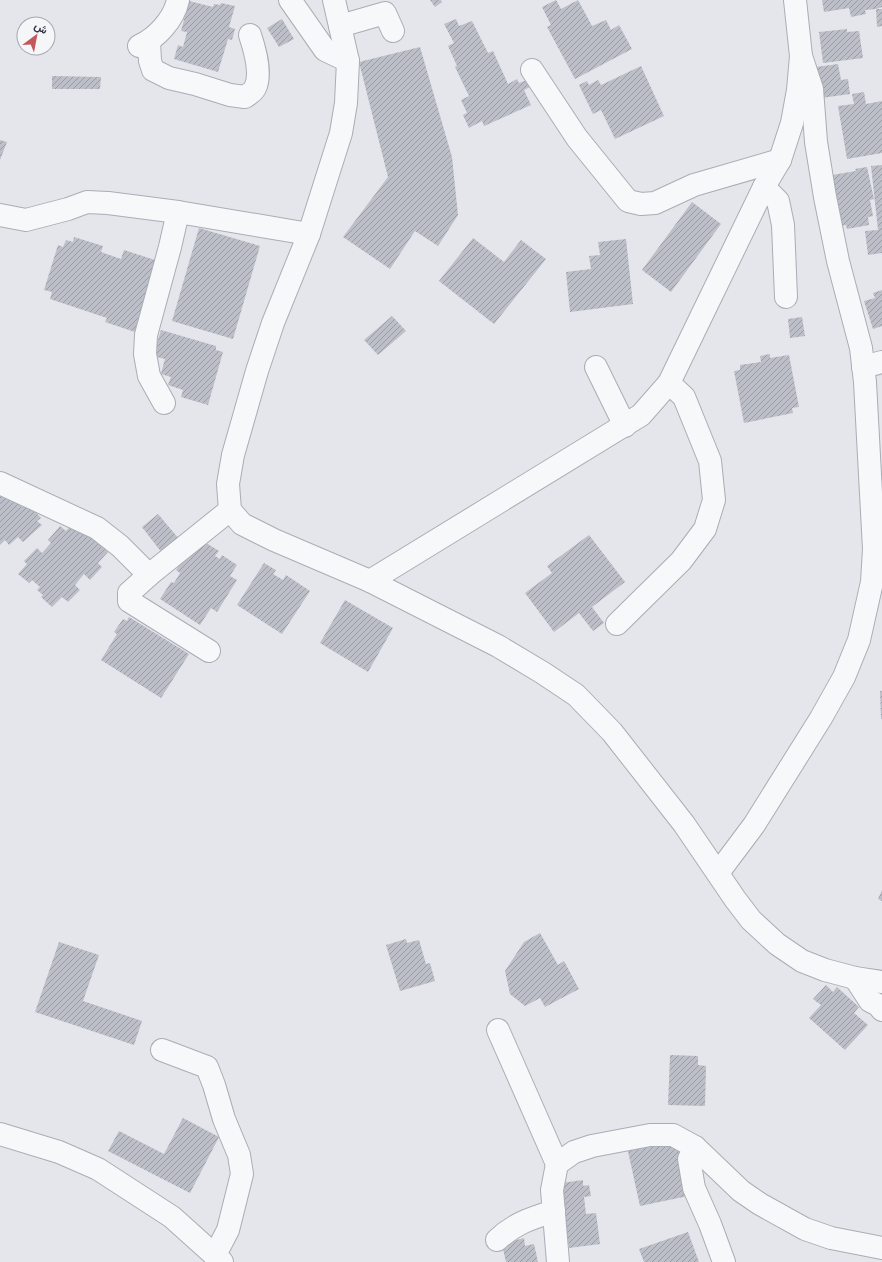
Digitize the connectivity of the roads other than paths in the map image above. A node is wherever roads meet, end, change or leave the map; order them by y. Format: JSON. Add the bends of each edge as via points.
{"nodes":[{"id":1,"x":178,"y":0,"type":"edge"},
{"id":2,"x":290,"y":0,"type":"edge"},
{"id":3,"x":334,"y":0,"type":"edge"},
{"id":4,"x":795,"y":0,"type":"edge"},
{"id":5,"x":340,"y":26,"type":"junction"},
{"id":6,"x":393,"y":31,"type":"dead end"},
{"id":7,"x":250,"y":35,"type":"dead end"},
{"id":8,"x":801,"y":56,"type":"junction"},
{"id":9,"x":348,"y":61,"type":"junction"},
{"id":10,"x":532,"y":70,"type":"dead end"},
{"id":11,"x":780,"y":160,"type":"junction"},
{"id":12,"x":764,"y":187,"type":"junction"},
{"id":13,"x":178,"y":212,"type":"junction"},
{"id":14,"x":0,"y":215,"type":"edge"},
{"id":15,"x":309,"y":234,"type":"junction"},
{"id":16,"x":786,"y":297,"type":"dead end"},
{"id":17,"x":872,"y":365,"type":"edge"},
{"id":18,"x":596,"y":367,"type":"dead end"},
{"id":19,"x":669,"y":383,"type":"junction"},
{"id":20,"x":164,"y":403,"type":"dead end"},
{"id":21,"x":625,"y":426,"type":"junction"},
{"id":22,"x":0,"y":483,"type":"edge"},
{"id":23,"x":230,"y":510,"type":"junction"},
{"id":24,"x":149,"y":574,"type":"junction"},
{"id":25,"x":370,"y":581,"type":"junction"},
{"id":26,"x":617,"y":624,"type":"dead end"},
{"id":27,"x":209,"y":651,"type":"dead end"},
{"id":28,"x":718,"y":873,"type":"junction"},
{"id":29,"x":855,"y":978,"type":"junction"},
{"id":30,"x":882,"y":982,"type":"edge"},
{"id":31,"x":882,"y":1010,"type":"edge"},
{"id":32,"x":498,"y":1030,"type":"dead end"},
{"id":33,"x":162,"y":1050,"type":"dead end"},
{"id":34,"x":0,"y":1134,"type":"edge"},
{"id":35,"x":695,"y":1147,"type":"junction"},
{"id":36,"x":557,"y":1164,"type":"junction"},
{"id":37,"x":694,"y":1188,"type":"junction"},
{"id":38,"x":554,"y":1211,"type":"junction"},
{"id":39,"x":498,"y":1240,"type":"dead end"},
{"id":40,"x":882,"y":1248,"type":"edge"},
{"id":41,"x":219,"y":1259,"type":"edge"},
{"id":42,"x":558,"y":1262,"type":"edge"},
{"id":43,"x":709,"y":1262,"type":"edge"},
{"id":44,"x":724,"y":1262,"type":"edge"}],
"edges":[{"from":1,"to":7,"type":"street","via":[[169,20],[144,43],[153,70],[169,78],[245,97],[254,90],[258,79],[255,51]]},
{"from":2,"to":9,"type":"street","via":[[325,50]]},
{"from":3,"to":5,"type":"street"},
{"from":4,"to":8,"type":"street"},
{"from":5,"to":6,"type":"street","via":[[385,14]]},
{"from":5,"to":9,"type":"street"},
{"from":8,"to":11,"type":"street","via":[[792,123]]},
{"from":8,"to":17,"type":"street","via":[[812,90],[816,142],[838,261],[861,348]]},
{"from":9,"to":15,"type":"street","via":[[346,103],[341,133]]},
{"from":10,"to":11,"type":"street","via":[[577,138],[628,201],[641,204],[655,203],[694,186]]},
{"from":11,"to":12,"type":"street"},
{"from":12,"to":16,"type":"street","via":[[778,201],[783,225]]},
{"from":12,"to":19,"type":"street"},
{"from":13,"to":14,"type":"street","via":[[87,202],[26,220]]},
{"from":13,"to":15,"type":"street"},
{"from":13,"to":20,"type":"street","via":[[146,335],[145,354],[149,376]]},
{"from":15,"to":23,"type":"street","via":[[273,323],[257,371],[233,455],[228,484]]},
{"from":17,"to":28,"type":"street","via":[[874,549],[872,582],[858,640],[844,677],[821,718],[754,825]]},
{"from":18,"to":21,"type":"street"},
{"from":19,"to":21,"type":"street","via":[[641,415]]},
{"from":19,"to":26,"type":"street","via":[[684,397],[710,461],[714,500],[705,529],[681,561]]},
{"from":21,"to":25,"type":"street"},
{"from":22,"to":24,"type":"street","via":[[97,528]]},
{"from":23,"to":24,"type":"street"},
{"from":23,"to":25,"type":"street","via":[[242,524]]},
{"from":24,"to":27,"type":"street","via":[[130,593],[129,601]]},
{"from":25,"to":28,"type":"street","via":[[498,646],[576,695],[612,732],[684,824]]},
{"from":28,"to":29,"type":"street","via":[[751,920],[777,944],[802,961]]},
{"from":29,"to":30,"type":"street"},
{"from":29,"to":31,"type":"street","via":[[870,1001]]},
{"from":32,"to":36,"type":"street"},
{"from":33,"to":41,"type":"street","via":[[207,1067],[239,1154],[242,1174]]},
{"from":34,"to":41,"type":"street","via":[[59,1152],[98,1169],[172,1217]]},
{"from":35,"to":36,"type":"street","via":[[673,1135],[650,1135],[592,1146],[574,1152]]},
{"from":35,"to":37,"type":"street","via":[[689,1160]]},
{"from":35,"to":40,"type":"street","via":[[741,1190],[799,1226],[831,1238]]},
{"from":36,"to":38,"type":"street","via":[[552,1190]]},
{"from":37,"to":43,"type":"street","via":[[693,1213]]},
{"from":37,"to":44,"type":"street"},
{"from":38,"to":39,"type":"street","via":[[529,1219],[508,1230]]},
{"from":38,"to":42,"type":"street"}]}
